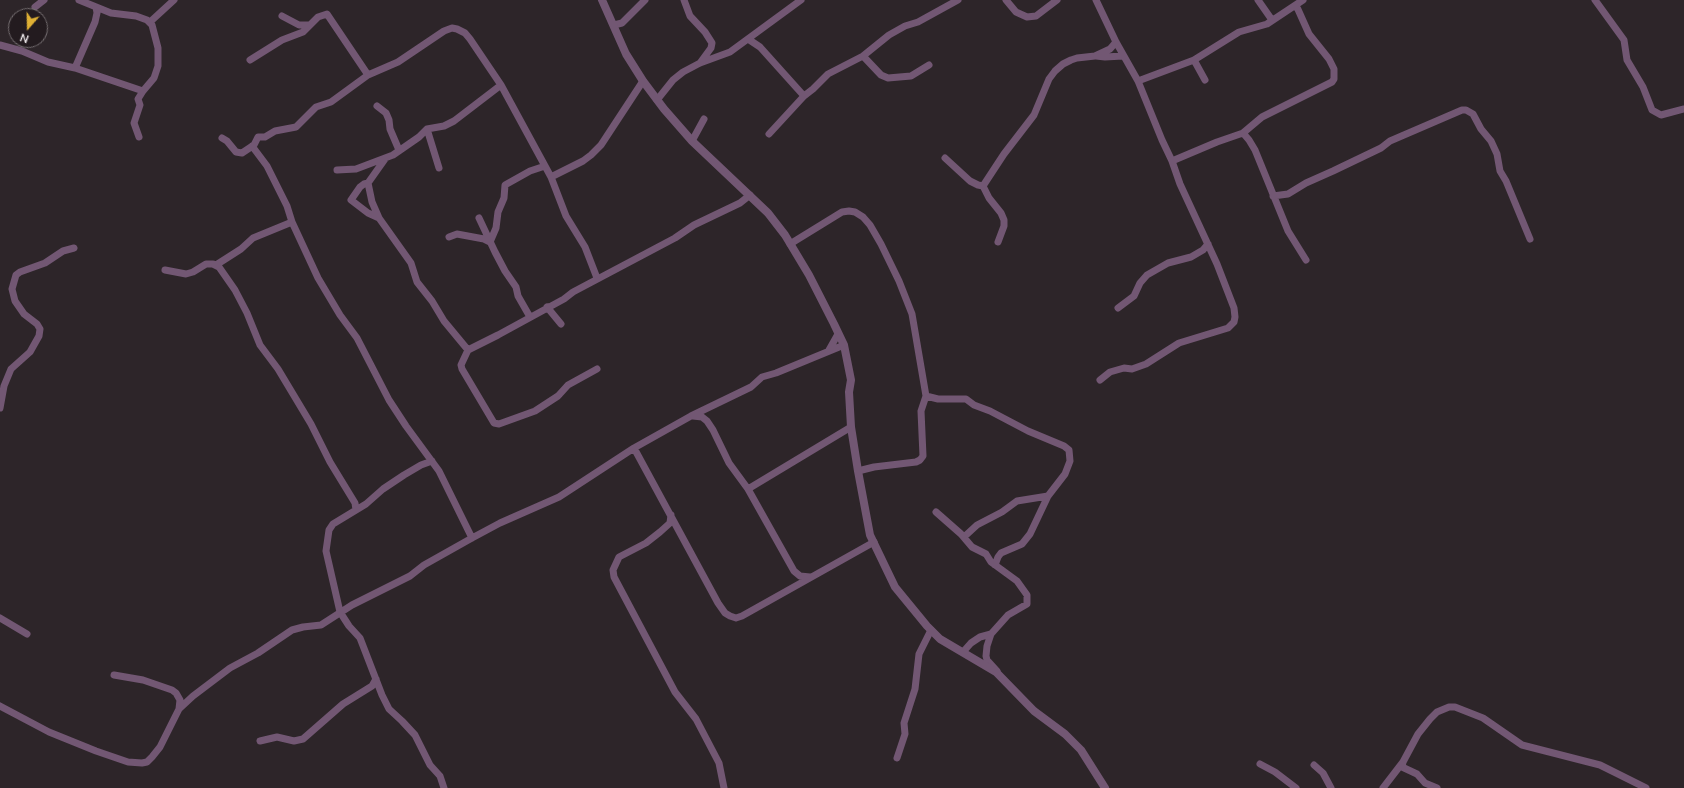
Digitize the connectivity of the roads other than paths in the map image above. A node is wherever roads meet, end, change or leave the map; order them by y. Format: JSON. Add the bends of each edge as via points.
{"nodes":[{"id":1,"x":44,"y":0,"type":"edge"},
{"id":2,"x":79,"y":0,"type":"edge"},
{"id":3,"x":174,"y":0,"type":"edge"},
{"id":4,"x":602,"y":0,"type":"edge"},
{"id":5,"x":645,"y":0,"type":"edge"},
{"id":6,"x":685,"y":0,"type":"edge"},
{"id":7,"x":801,"y":0,"type":"edge"},
{"id":8,"x":958,"y":0,"type":"edge"},
{"id":9,"x":1006,"y":0,"type":"edge"},
{"id":10,"x":1057,"y":0,"type":"edge"},
{"id":11,"x":1096,"y":0,"type":"edge"},
{"id":12,"x":1258,"y":0,"type":"edge"},
{"id":13,"x":1303,"y":0,"type":"edge"},
{"id":14,"x":1595,"y":0,"type":"edge"},
{"id":15,"x":1296,"y":5,"type":"junction"},
{"id":16,"x":35,"y":7,"type":"dead end"},
{"id":17,"x":96,"y":7,"type":"junction"},
{"id":18,"x":282,"y":16,"type":"dead end"},
{"id":19,"x":1272,"y":20,"type":"junction"},
{"id":20,"x":150,"y":22,"type":"junction"},
{"id":21,"x":309,"y":25,"type":"junction"},
{"id":22,"x":614,"y":25,"type":"junction"},
{"id":23,"x":748,"y":39,"type":"junction"},
{"id":24,"x":1116,"y":42,"type":"junction"},
{"id":25,"x":0,"y":45,"type":"edge"},
{"id":26,"x":863,"y":56,"type":"junction"},
{"id":27,"x":1095,"y":56,"type":"junction"},
{"id":28,"x":1123,"y":56,"type":"junction"},
{"id":29,"x":250,"y":60,"type":"dead end"},
{"id":30,"x":1194,"y":60,"type":"junction"},
{"id":31,"x":700,"y":63,"type":"junction"},
{"id":32,"x":929,"y":65,"type":"dead end"},
{"id":33,"x":76,"y":68,"type":"junction"},
{"id":34,"x":368,"y":75,"type":"junction"},
{"id":35,"x":1205,"y":80,"type":"dead end"},
{"id":36,"x":643,"y":81,"type":"junction"},
{"id":37,"x":1138,"y":82,"type":"junction"},
{"id":38,"x":501,"y":86,"type":"junction"},
{"id":39,"x":143,"y":91,"type":"junction"},
{"id":40,"x":804,"y":96,"type":"junction"},
{"id":41,"x":656,"y":100,"type":"junction"},
{"id":42,"x":377,"y":106,"type":"dead end"},
{"id":43,"x":1684,"y":110,"type":"edge"},
{"id":44,"x":704,"y":119,"type":"dead end"},
{"id":45,"x":427,"y":129,"type":"junction"},
{"id":46,"x":1243,"y":133,"type":"junction"},
{"id":47,"x":769,"y":134,"type":"dead end"},
{"id":48,"x":139,"y":137,"type":"dead end"},
{"id":49,"x":222,"y":138,"type":"dead end"},
{"id":50,"x":692,"y":141,"type":"junction"},
{"id":51,"x":252,"y":146,"type":"junction"},
{"id":52,"x":399,"y":150,"type":"junction"},
{"id":53,"x":945,"y":158,"type":"dead end"},
{"id":54,"x":385,"y":159,"type":"junction"},
{"id":55,"x":1172,"y":161,"type":"junction"},
{"id":56,"x":545,"y":166,"type":"junction"},
{"id":57,"x":439,"y":168,"type":"dead end"},
{"id":58,"x":337,"y":170,"type":"dead end"},
{"id":59,"x":551,"y":177,"type":"junction"},
{"id":60,"x":368,"y":183,"type":"junction"},
{"id":61,"x":983,"y":186,"type":"junction"},
{"id":62,"x":750,"y":195,"type":"junction"},
{"id":63,"x":1273,"y":196,"type":"junction"},
{"id":64,"x":379,"y":218,"type":"junction"},
{"id":65,"x":479,"y":218,"type":"dead end"},
{"id":66,"x":292,"y":222,"type":"junction"},
{"id":67,"x":449,"y":237,"type":"dead end"},
{"id":68,"x":1530,"y":239,"type":"dead end"},
{"id":69,"x":490,"y":242,"type":"junction"},
{"id":70,"x":998,"y":242,"type":"dead end"},
{"id":71,"x":790,"y":244,"type":"junction"},
{"id":72,"x":1208,"y":244,"type":"junction"},
{"id":73,"x":74,"y":248,"type":"dead end"},
{"id":74,"x":1306,"y":260,"type":"dead end"},
{"id":75,"x":216,"y":265,"type":"junction"},
{"id":76,"x":165,"y":270,"type":"dead end"},
{"id":77,"x":597,"y":278,"type":"junction"},
{"id":78,"x":547,"y":307,"type":"junction"},
{"id":79,"x":1118,"y":308,"type":"dead end"},
{"id":80,"x":530,"y":317,"type":"junction"},
{"id":81,"x":560,"y":324,"type":"dead end"},
{"id":82,"x":838,"y":334,"type":"junction"},
{"id":83,"x":844,"y":345,"type":"junction"},
{"id":84,"x":468,"y":350,"type":"junction"},
{"id":85,"x":829,"y":350,"type":"junction"},
{"id":86,"x":597,"y":369,"type":"dead end"},
{"id":87,"x":1100,"y":380,"type":"dead end"},
{"id":88,"x":926,"y":396,"type":"junction"},
{"id":89,"x":0,"y":408,"type":"edge"},
{"id":90,"x":691,"y":416,"type":"junction"},
{"id":91,"x":851,"y":427,"type":"junction"},
{"id":92,"x":647,"y":441,"type":"junction"},
{"id":93,"x":1064,"y":446,"type":"junction"},
{"id":94,"x":1077,"y":447,"type":"dead end"},
{"id":95,"x":634,"y":448,"type":"junction"},
{"id":96,"x":432,"y":461,"type":"junction"},
{"id":97,"x":641,"y":461,"type":"junction"},
{"id":98,"x":858,"y":471,"type":"junction"},
{"id":99,"x":748,"y":489,"type":"junction"},
{"id":100,"x":1048,"y":496,"type":"junction"},
{"id":101,"x":356,"y":510,"type":"junction"},
{"id":102,"x":936,"y":512,"type":"dead end"},
{"id":103,"x":671,"y":515,"type":"junction"},
{"id":104,"x":964,"y":537,"type":"junction"},
{"id":105,"x":472,"y":538,"type":"junction"},
{"id":106,"x":874,"y":542,"type":"junction"},
{"id":107,"x":995,"y":565,"type":"junction"},
{"id":108,"x":796,"y":574,"type":"junction"},
{"id":109,"x":812,"y":577,"type":"junction"},
{"id":110,"x":794,"y":587,"type":"junction"},
{"id":111,"x":340,"y":612,"type":"junction"},
{"id":112,"x":0,"y":618,"type":"edge"},
{"id":113,"x":931,"y":630,"type":"junction"},
{"id":114,"x":27,"y":634,"type":"dead end"},
{"id":115,"x":991,"y":634,"type":"junction"},
{"id":116,"x":963,"y":652,"type":"junction"},
{"id":117,"x":114,"y":675,"type":"dead end"},
{"id":118,"x":1004,"y":679,"type":"junction"},
{"id":119,"x":376,"y":680,"type":"junction"},
{"id":120,"x":0,"y":706,"type":"edge"},
{"id":121,"x":179,"y":709,"type":"junction"},
{"id":122,"x":260,"y":741,"type":"dead end"},
{"id":123,"x":897,"y":758,"type":"dead end"},
{"id":124,"x":1403,"y":762,"type":"junction"},
{"id":125,"x":1260,"y":764,"type":"dead end"},
{"id":126,"x":1314,"y":765,"type":"dead end"},
{"id":127,"x":444,"y":788,"type":"edge"},
{"id":128,"x":724,"y":788,"type":"edge"},
{"id":129,"x":1105,"y":788,"type":"edge"},
{"id":130,"x":1296,"y":788,"type":"edge"},
{"id":131,"x":1331,"y":788,"type":"edge"},
{"id":132,"x":1383,"y":788,"type":"edge"},
{"id":133,"x":1437,"y":788,"type":"edge"},
{"id":134,"x":1646,"y":788,"type":"edge"}],
"edges":[{"from":1,"to":16,"type":"street"},
{"from":2,"to":17,"type":"street"},
{"from":3,"to":20,"type":"street"},
{"from":4,"to":22,"type":"street"},
{"from":5,"to":22,"type":"street","via":[[622,23]]},
{"from":6,"to":31,"type":"street","via":[[690,16],[712,43]]},
{"from":7,"to":23,"type":"street"},
{"from":8,"to":26,"type":"street","via":[[889,35]]},
{"from":9,"to":10,"type":"street","via":[[1016,12],[1027,17],[1036,16]]},
{"from":11,"to":24,"type":"street"},
{"from":12,"to":19,"type":"street"},
{"from":13,"to":15,"type":"street"},
{"from":14,"to":43,"type":"street","via":[[1624,40],[1627,60],[1643,87],[1652,110],[1665,115]]},
{"from":15,"to":19,"type":"street"},
{"from":15,"to":46,"type":"street","via":[[1309,34],[1329,59],[1334,69],[1334,79],[1329,84],[1262,117]]},
{"from":17,"to":20,"type":"street","via":[[111,13],[136,16]]},
{"from":17,"to":33,"type":"street","via":[[96,22]]},
{"from":18,"to":21,"type":"street","via":[[299,25]]},
{"from":19,"to":30,"type":"street","via":[[1267,24],[1239,32]]},
{"from":20,"to":39,"type":"street","via":[[158,48],[158,66],[154,78]]},
{"from":21,"to":29,"type":"street","via":[[304,32],[282,40]]},
{"from":21,"to":34,"type":"street","via":[[318,17],[327,14]]},
{"from":22,"to":36,"type":"street","via":[[626,54]]},
{"from":23,"to":31,"type":"street","via":[[725,55]]},
{"from":23,"to":40,"type":"street","via":[[760,47]]},
{"from":24,"to":27,"type":"street","via":[[1110,49]]},
{"from":24,"to":28,"type":"street"},
{"from":25,"to":33,"type":"street","via":[[48,62]]},
{"from":26,"to":32,"type":"street","via":[[881,75],[888,78],[911,76]]},
{"from":26,"to":40,"type":"street","via":[[828,74]]},
{"from":27,"to":28,"type":"street"},
{"from":27,"to":61,"type":"street","via":[[1077,58],[1055,71],[1034,115]]},
{"from":28,"to":37,"type":"street"},
{"from":30,"to":35,"type":"street"},
{"from":30,"to":37,"type":"street"},
{"from":31,"to":41,"type":"street","via":[[673,80]]},
{"from":33,"to":39,"type":"street"},
{"from":34,"to":38,"type":"street","via":[[398,62],[452,28],[465,33]]},
{"from":34,"to":51,"type":"street","via":[[331,102],[316,107],[296,127],[258,137]]},
{"from":36,"to":41,"type":"street"},
{"from":36,"to":59,"type":"street","via":[[601,146],[583,161]]},
{"from":37,"to":55,"type":"street"},
{"from":38,"to":45,"type":"street","via":[[454,121]]},
{"from":38,"to":56,"type":"street"},
{"from":39,"to":48,"type":"street","via":[[138,99],[140,105],[134,123]]},
{"from":40,"to":47,"type":"street"},
{"from":41,"to":50,"type":"street"},
{"from":42,"to":52,"type":"street","via":[[386,113]]},
{"from":44,"to":50,"type":"street"},
{"from":45,"to":52,"type":"street"},
{"from":45,"to":57,"type":"street"},
{"from":46,"to":55,"type":"street"},
{"from":46,"to":63,"type":"street","via":[[1255,150]]},
{"from":49,"to":51,"type":"street","via":[[238,153]]},
{"from":50,"to":62,"type":"street"},
{"from":51,"to":66,"type":"street","via":[[267,166]]},
{"from":52,"to":54,"type":"street"},
{"from":53,"to":61,"type":"street","via":[[970,181]]},
{"from":54,"to":58,"type":"street","via":[[356,169]]},
{"from":54,"to":60,"type":"street"},
{"from":55,"to":72,"type":"street"},
{"from":56,"to":59,"type":"street"},
{"from":56,"to":69,"type":"street","via":[[505,185],[504,198]]},
{"from":59,"to":77,"type":"street","via":[[566,216],[585,247]]},
{"from":60,"to":64,"type":"street"},
{"from":60,"to":64,"type":"street","via":[[360,187],[351,200]]},
{"from":61,"to":70,"type":"street","via":[[1004,220]]},
{"from":62,"to":71,"type":"street","via":[[768,213]]},
{"from":62,"to":77,"type":"street","via":[[740,203]]},
{"from":63,"to":68,"type":"street","via":[[1288,194],[1306,182],[1381,148],[1390,141],[1466,110],[1473,114],[1480,129],[1491,141],[1500,171]]},
{"from":63,"to":74,"type":"street","via":[[1293,242]]},
{"from":64,"to":84,"type":"street","via":[[411,263],[417,282],[444,322]]},
{"from":65,"to":69,"type":"street"},
{"from":66,"to":75,"type":"street","via":[[253,238]]},
{"from":66,"to":96,"type":"street","via":[[318,278],[357,338],[389,400]]},
{"from":67,"to":69,"type":"street","via":[[457,234]]},
{"from":69,"to":80,"type":"street"},
{"from":71,"to":82,"type":"street","via":[[809,275]]},
{"from":71,"to":88,"type":"street","via":[[842,212],[855,212],[866,221],[881,244],[912,314]]},
{"from":72,"to":79,"type":"street","via":[[1191,257],[1168,263],[1147,275],[1134,296]]},
{"from":72,"to":87,"type":"street","via":[[1234,308],[1234,322],[1224,329],[1179,343],[1146,364],[1110,372]]},
{"from":73,"to":89,"type":"street","via":[[16,275],[12,289],[15,301],[40,329],[30,352],[8,374]]},
{"from":75,"to":76,"type":"street","via":[[206,264],[186,274]]},
{"from":75,"to":101,"type":"street","via":[[235,290],[260,346],[278,369],[311,424],[353,499]]},
{"from":77,"to":78,"type":"street"},
{"from":78,"to":80,"type":"street"},
{"from":78,"to":81,"type":"street"},
{"from":80,"to":84,"type":"street"},
{"from":82,"to":83,"type":"street"},
{"from":82,"to":85,"type":"street"},
{"from":83,"to":85,"type":"street"},
{"from":83,"to":91,"type":"street","via":[[850,380]]},
{"from":84,"to":86,"type":"street","via":[[462,360],[462,369],[496,424],[531,413],[558,396],[568,385]]},
{"from":85,"to":90,"type":"street","via":[[762,377],[751,387]]},
{"from":88,"to":93,"type":"street","via":[[938,399],[966,399],[1028,431]]},
{"from":88,"to":98,"type":"street","via":[[921,411],[924,449],[920,460]]},
{"from":90,"to":92,"type":"street"},
{"from":90,"to":99,"type":"street","via":[[702,417],[707,421],[714,430],[729,463]]},
{"from":91,"to":98,"type":"street"},
{"from":91,"to":99,"type":"street"},
{"from":92,"to":95,"type":"street"},
{"from":92,"to":97,"type":"street","via":[[641,451]]},
{"from":93,"to":94,"type":"street"},
{"from":93,"to":100,"type":"street","via":[[1070,454],[1069,466],[1066,474]]},
{"from":95,"to":97,"type":"street"},
{"from":95,"to":105,"type":"street","via":[[559,497]]},
{"from":96,"to":101,"type":"street","via":[[404,475]]},
{"from":96,"to":105,"type":"street"},
{"from":97,"to":103,"type":"street"},
{"from":98,"to":106,"type":"street","via":[[870,534]]},
{"from":99,"to":108,"type":"street"},
{"from":100,"to":104,"type":"street","via":[[1017,501],[978,525]]},
{"from":100,"to":107,"type":"street","via":[[1026,541],[1001,553]]},
{"from":101,"to":111,"type":"street","via":[[333,524],[326,541]]},
{"from":102,"to":104,"type":"street"},
{"from":103,"to":110,"type":"street","via":[[718,603],[727,614],[736,618],[742,616]]},
{"from":103,"to":128,"type":"street","via":[[670,523],[660,532],[646,543],[619,557],[613,570],[614,578],[676,692],[696,719],[719,763]]},
{"from":104,"to":107,"type":"street","via":[[972,547],[986,554]]},
{"from":105,"to":111,"type":"street","via":[[424,564],[410,576]]},
{"from":106,"to":109,"type":"street"},
{"from":106,"to":113,"type":"street","via":[[894,587]]},
{"from":107,"to":115,"type":"street","via":[[1025,590],[1028,600],[1024,606],[1008,615]]},
{"from":108,"to":109,"type":"street"},
{"from":108,"to":110,"type":"street"},
{"from":109,"to":110,"type":"street"},
{"from":111,"to":119,"type":"street","via":[[360,638]]},
{"from":111,"to":121,"type":"street","via":[[321,625],[292,630],[230,668]]},
{"from":112,"to":114,"type":"street"},
{"from":113,"to":116,"type":"street","via":[[940,639]]},
{"from":113,"to":123,"type":"street","via":[[919,654],[915,689],[904,722],[905,734]]},
{"from":115,"to":116,"type":"street","via":[[980,637]]},
{"from":115,"to":118,"type":"street","via":[[987,646],[987,660]]},
{"from":116,"to":118,"type":"street","via":[[985,664]]},
{"from":117,"to":121,"type":"street","via":[[143,680],[172,690],[180,700]]},
{"from":118,"to":129,"type":"street","via":[[1034,711],[1065,734],[1081,750]]},
{"from":119,"to":122,"type":"street","via":[[372,686],[338,708],[303,739],[294,741],[277,738]]},
{"from":119,"to":127,"type":"street","via":[[389,709],[415,735],[430,765],[440,776]]},
{"from":120,"to":121,"type":"street","via":[[49,732],[96,751],[136,763],[147,762],[160,747]]},
{"from":124,"to":132,"type":"street"},
{"from":124,"to":133,"type":"street","via":[[1402,767]]},
{"from":124,"to":134,"type":"street","via":[[1418,734],[1430,719],[1448,707],[1455,707],[1483,718],[1522,745],[1600,765]]},
{"from":125,"to":130,"type":"street"},
{"from":126,"to":131,"type":"street","via":[[1322,772]]}]}
